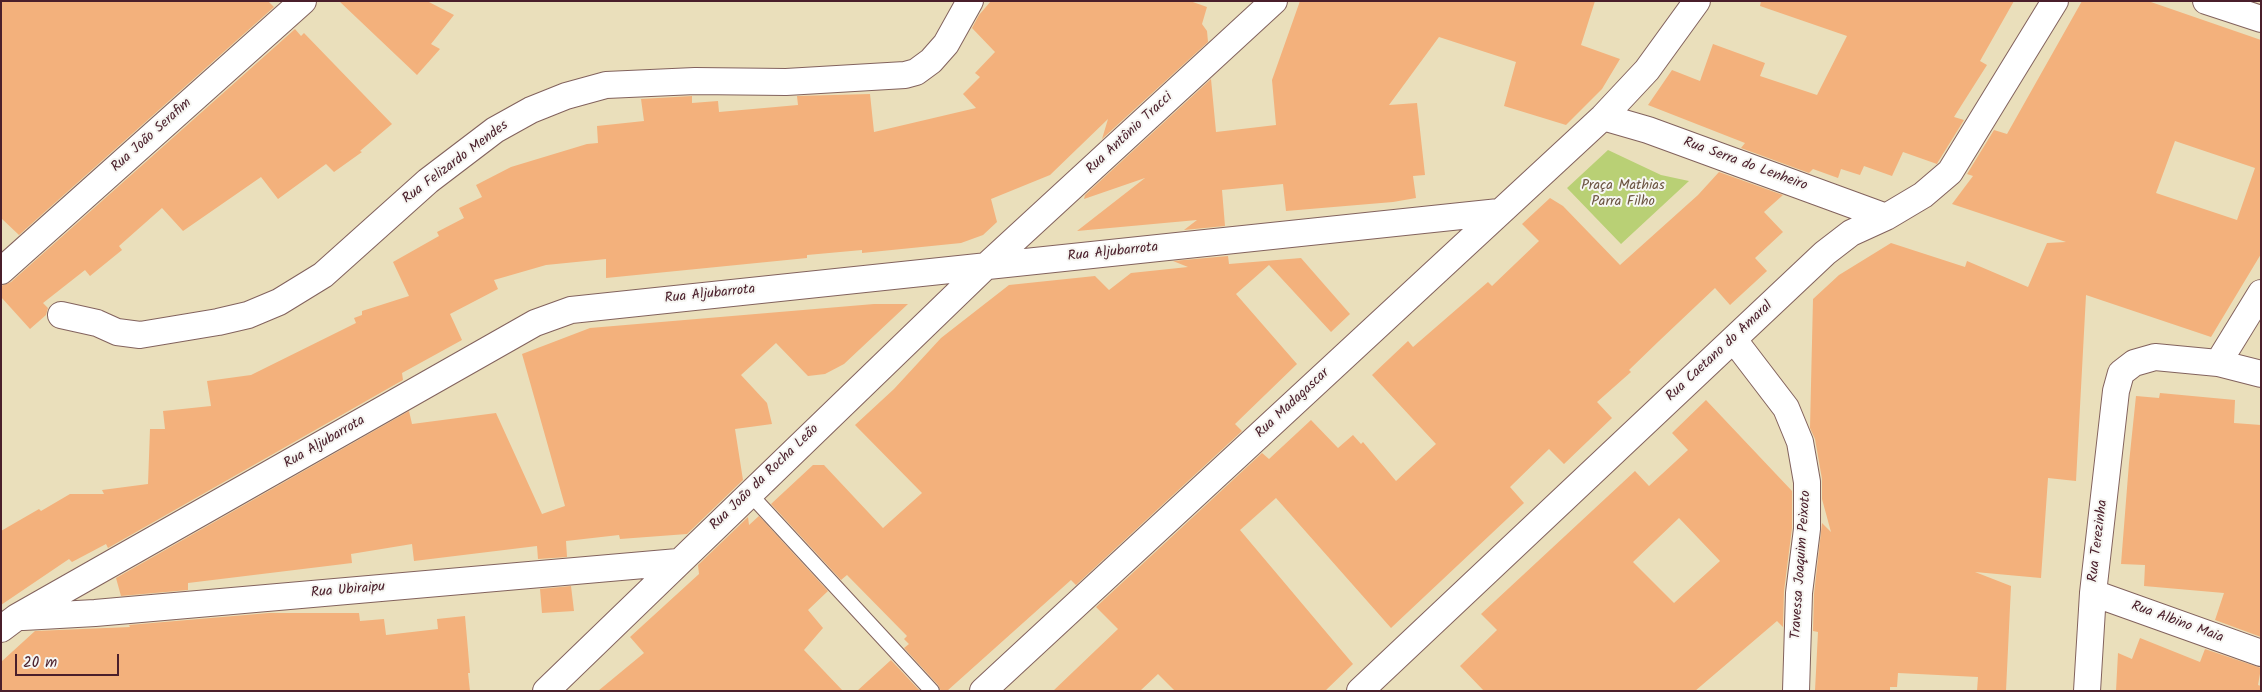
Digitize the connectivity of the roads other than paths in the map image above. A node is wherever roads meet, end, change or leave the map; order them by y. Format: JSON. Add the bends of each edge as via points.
{"nodes":[{"id":1,"x":303,"y":1,"type":"edge"},
{"id":2,"x":970,"y":1,"type":"edge"},
{"id":3,"x":1274,"y":1,"type":"edge"},
{"id":4,"x":1697,"y":1,"type":"edge"},
{"id":5,"x":2055,"y":1,"type":"edge"},
{"id":6,"x":2206,"y":1,"type":"edge"},
{"id":7,"x":2261,"y":19,"type":"edge"},
{"id":8,"x":1603,"y":117,"type":"junction"},
{"id":9,"x":1499,"y":212,"type":"junction"},
{"id":10,"x":1886,"y":218,"type":"junction"},
{"id":11,"x":985,"y":267,"type":"junction"},
{"id":12,"x":1,"y":271,"type":"edge"},
{"id":13,"x":2261,"y":293,"type":"edge"},
{"id":14,"x":61,"y":315,"type":"dead end"},
{"id":15,"x":1734,"y":340,"type":"junction"},
{"id":16,"x":2218,"y":363,"type":"junction"},
{"id":17,"x":2261,"y":374,"type":"edge"},
{"id":18,"x":749,"y":493,"type":"junction"},
{"id":19,"x":678,"y":562,"type":"junction"},
{"id":20,"x":2093,"y":593,"type":"junction"},
{"id":21,"x":9,"y":623,"type":"edge"},
{"id":22,"x":2261,"y":654,"type":"edge"},
{"id":23,"x":546,"y":691,"type":"edge"},
{"id":24,"x":932,"y":691,"type":"edge"},
{"id":25,"x":983,"y":691,"type":"edge"},
{"id":26,"x":1360,"y":691,"type":"edge"},
{"id":27,"x":1796,"y":691,"type":"edge"},
{"id":28,"x":2088,"y":691,"type":"edge"}],
"edges":[{"from":1,"to":12,"type":"street","name":"Rua João Serafim"},
{"from":2,"to":14,"type":"street","name":"Rua Felizardo Mendes","via":[[941,50],[916,72],[905,75],[786,82],[695,81],[606,85],[531,110],[495,130],[428,181],[323,275],[279,302],[248,315],[140,335],[117,332],[97,323]]},
{"from":3,"to":11,"type":"street","name":"Rua Antônio Tracci"},
{"from":4,"to":8,"type":"street","name":"Rua Madagascar","via":[[1647,70]]},
{"from":5,"to":10,"type":"street","name":"Rua Caetano do Amaral","via":[[1950,172],[1923,195]]},
{"from":6,"to":7,"type":"street"},
{"from":8,"to":9,"type":"street","name":"Rua Madagascar"},
{"from":8,"to":10,"type":"street","name":"Rua Serra do Lenheiro","via":[[1648,130]]},
{"from":9,"to":11,"type":"street","name":"Rua Aljubarrota"},
{"from":9,"to":25,"type":"street","name":"Rua Madagascar"},
{"from":10,"to":15,"type":"street","name":"Rua Caetano do Amaral","via":[[1851,233],[1825,253]]},
{"from":11,"to":18,"type":"street","name":"Rua João da Rocha Leão"},
{"from":11,"to":21,"type":"street","name":"Rua Aljubarrota","via":[[588,308],[551,316]]},
{"from":13,"to":16,"type":"street"},
{"from":15,"to":26,"type":"street","name":"Rua Caetano do Amaral"},
{"from":15,"to":27,"type":"street","name":"Travessa Joaquim Peixoto","via":[[1786,408],[1800,442],[1807,482],[1807,529],[1799,593]]},
{"from":16,"to":17,"type":"street","name":"Rua Terezinha"},
{"from":16,"to":20,"type":"street","name":"Rua Terezinha","via":[[2155,357],[2134,363],[2121,373],[2116,391]]},
{"from":18,"to":19,"type":"street","name":"Rua João da Rocha Leão"},
{"from":18,"to":24,"type":"lane"},
{"from":19,"to":21,"type":"street","name":"Rua Ubiraipu"},
{"from":19,"to":23,"type":"street","name":"Rua João da Rocha Leão"},
{"from":20,"to":22,"type":"street","name":"Rua Albino Maia"},
{"from":20,"to":28,"type":"street","name":"Rua Terezinha"}]}
